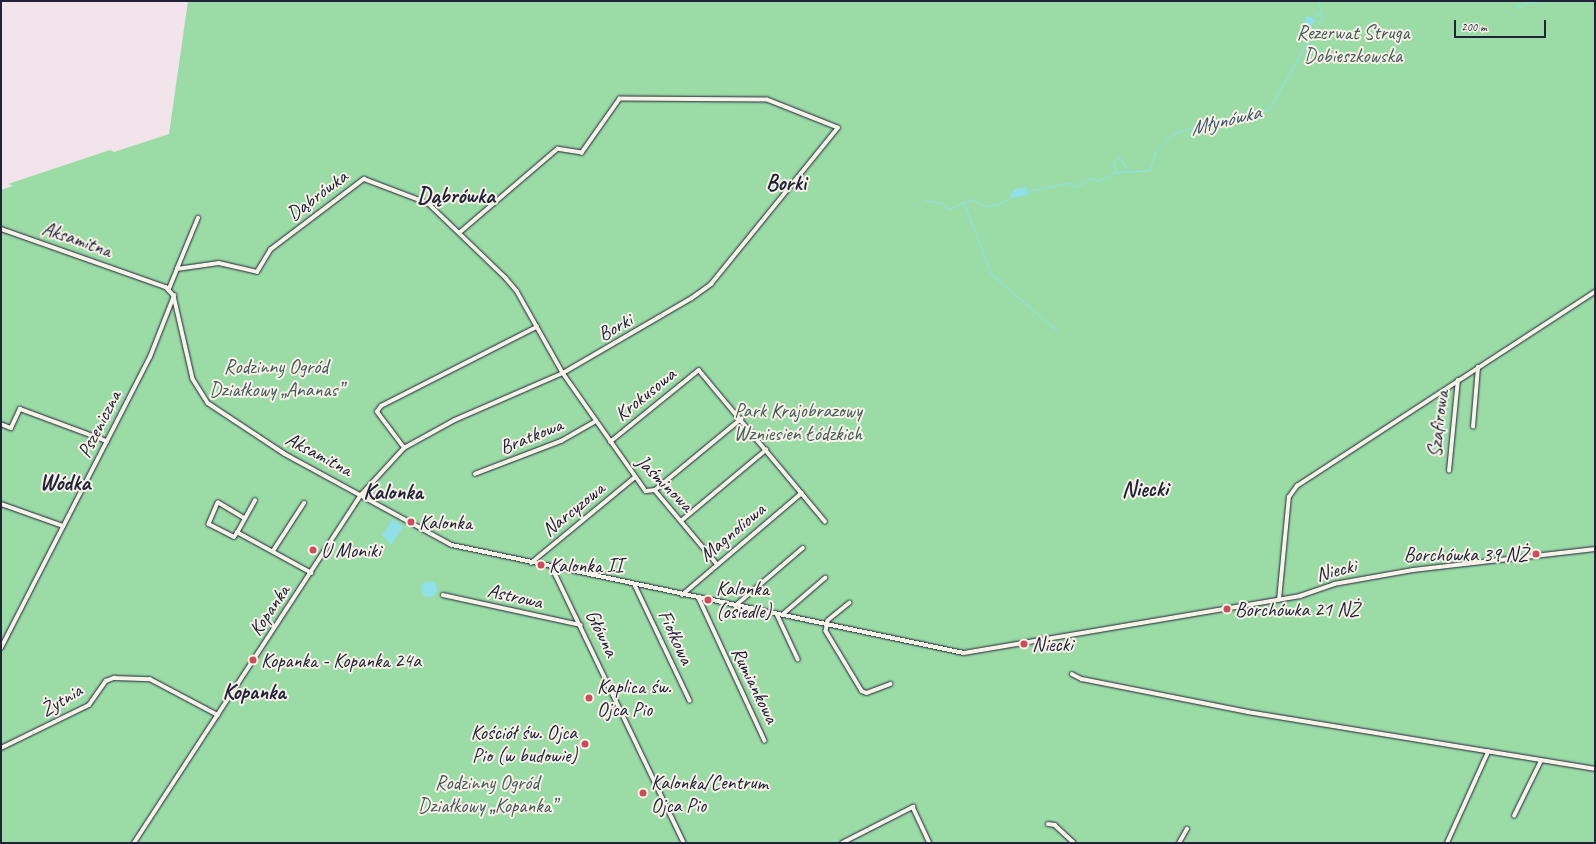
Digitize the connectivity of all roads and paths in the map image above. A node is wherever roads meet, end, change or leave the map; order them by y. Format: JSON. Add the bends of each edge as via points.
{"nodes":[{"id":1,"x":198,"y":218,"type":"dead end"},
{"id":2,"x":1,"y":229,"type":"edge"},
{"id":3,"x":461,"y":232,"type":"junction"},
{"id":4,"x":177,"y":269,"type":"junction"},
{"id":5,"x":169,"y":289,"type":"junction"},
{"id":6,"x":1595,"y":292,"type":"edge"},
{"id":7,"x":174,"y":296,"type":"junction"},
{"id":8,"x":538,"y":327,"type":"junction"},
{"id":9,"x":1478,"y":367,"type":"junction"},
{"id":10,"x":562,"y":373,"type":"junction"},
{"id":11,"x":1458,"y":380,"type":"junction"},
{"id":12,"x":740,"y":419,"type":"junction"},
{"id":13,"x":596,"y":421,"type":"junction"},
{"id":14,"x":1,"y":424,"type":"edge"},
{"id":15,"x":1473,"y":427,"type":"dead end"},
{"id":16,"x":107,"y":440,"type":"junction"},
{"id":17,"x":610,"y":442,"type":"junction"},
{"id":18,"x":404,"y":448,"type":"junction"},
{"id":19,"x":766,"y":450,"type":"junction"},
{"id":20,"x":1449,"y":470,"type":"dead end"},
{"id":21,"x":475,"y":474,"type":"dead end"},
{"id":22,"x":634,"y":478,"type":"junction"},
{"id":23,"x":655,"y":490,"type":"junction"},
{"id":24,"x":802,"y":493,"type":"junction"},
{"id":25,"x":363,"y":494,"type":"junction"},
{"id":26,"x":255,"y":501,"type":"dead end"},
{"id":27,"x":304,"y":503,"type":"dead end"},
{"id":28,"x":1,"y":504,"type":"edge"},
{"id":29,"x":245,"y":519,"type":"junction"},
{"id":30,"x":681,"y":521,"type":"junction"},
{"id":31,"x":825,"y":521,"type":"dead end"},
{"id":32,"x":63,"y":526,"type":"junction"},
{"id":33,"x":237,"y":532,"type":"junction"},
{"id":34,"x":803,"y":548,"type":"dead end"},
{"id":35,"x":1595,"y":549,"type":"edge"},
{"id":36,"x":273,"y":551,"type":"junction"},
{"id":37,"x":531,"y":563,"type":"junction"},
{"id":38,"x":717,"y":564,"type":"junction"},
{"id":39,"x":552,"y":567,"type":"junction"},
{"id":40,"x":312,"y":573,"type":"junction"},
{"id":41,"x":825,"y":578,"type":"dead end"},
{"id":42,"x":635,"y":585,"type":"junction"},
{"id":43,"x":443,"y":595,"type":"dead end"},
{"id":44,"x":682,"y":595,"type":"junction"},
{"id":45,"x":699,"y":598,"type":"junction"},
{"id":46,"x":1279,"y":600,"type":"junction"},
{"id":47,"x":850,"y":603,"type":"dead end"},
{"id":48,"x":735,"y":606,"type":"junction"},
{"id":49,"x":776,"y":614,"type":"junction"},
{"id":50,"x":782,"y":616,"type":"junction"},
{"id":51,"x":581,"y":624,"type":"junction"},
{"id":52,"x":826,"y":624,"type":"junction"},
{"id":53,"x":1,"y":648,"type":"edge"},
{"id":54,"x":798,"y":659,"type":"dead end"},
{"id":55,"x":1072,"y":674,"type":"dead end"},
{"id":56,"x":890,"y":684,"type":"dead end"},
{"id":57,"x":690,"y":701,"type":"dead end"},
{"id":58,"x":218,"y":715,"type":"junction"},
{"id":59,"x":765,"y":741,"type":"dead end"},
{"id":60,"x":1,"y":748,"type":"edge"},
{"id":61,"x":1488,"y":752,"type":"junction"},
{"id":62,"x":1542,"y":761,"type":"junction"},
{"id":63,"x":1595,"y":768,"type":"edge"},
{"id":64,"x":1514,"y":816,"type":"dead end"},
{"id":65,"x":1048,"y":824,"type":"dead end"},
{"id":66,"x":1187,"y":829,"type":"dead end"},
{"id":67,"x":134,"y":843,"type":"edge"},
{"id":68,"x":684,"y":843,"type":"edge"},
{"id":69,"x":842,"y":843,"type":"edge"},
{"id":70,"x":930,"y":843,"type":"edge"},
{"id":71,"x":1074,"y":843,"type":"edge"},
{"id":72,"x":1179,"y":843,"type":"edge"},
{"id":73,"x":1447,"y":843,"type":"edge"}],
"edges":[{"from":1,"to":4,"type":"street"},
{"from":2,"to":5,"type":"street","name":"Aksamitna"},
{"from":3,"to":4,"type":"street","name":"Dąbrówka","via":[[428,202],[364,179],[270,250],[255,273],[219,263]]},
{"from":3,"to":8,"type":"street","name":"Dąbrówka","via":[[517,291]]},
{"from":3,"to":10,"type":"street","name":"Borki","via":[[558,149],[582,154],[620,99],[767,100],[838,128],[711,284],[668,314]]},
{"from":4,"to":5,"type":"street"},
{"from":5,"to":7,"type":"street","name":"Aksamitna"},
{"from":6,"to":9,"type":"street"},
{"from":7,"to":16,"type":"street","name":"Pszeniczna","via":[[150,357]]},
{"from":7,"to":25,"type":"street","name":"Aksamitna","via":[[193,379],[207,401],[285,454]]},
{"from":8,"to":10,"type":"street","name":"Dąbrówka"},
{"from":8,"to":18,"type":"street","via":[[382,406],[377,412]]},
{"from":9,"to":11,"type":"street"},
{"from":9,"to":15,"type":"street"},
{"from":10,"to":13,"type":"street","name":"Dąbrówka"},
{"from":10,"to":18,"type":"street","name":"Borki","via":[[455,420]]},
{"from":11,"to":20,"type":"street","name":"Szafirowa"},
{"from":11,"to":46,"type":"street","via":[[1291,493]]},
{"from":12,"to":17,"type":"street","name":"Krokusowa","via":[[699,370]]},
{"from":12,"to":19,"type":"street"},
{"from":12,"to":23,"type":"street"},
{"from":13,"to":17,"type":"street","name":"Jaśminowa"},
{"from":13,"to":21,"type":"street","name":"Bratkowa","via":[[561,441]]},
{"from":14,"to":16,"type":"street","via":[[11,428],[20,409]]},
{"from":16,"to":32,"type":"street","name":"Pszeniczna"},
{"from":17,"to":22,"type":"street","name":"Jaśminowa"},
{"from":18,"to":25,"type":"street","name":"Borki"},
{"from":19,"to":24,"type":"street"},
{"from":19,"to":30,"type":"street"},
{"from":22,"to":23,"type":"street","name":"Jaśminowa","via":[[646,491]]},
{"from":22,"to":37,"type":"street","name":"Narcyzowa"},
{"from":23,"to":30,"type":"street","name":"Jaśminowa"},
{"from":24,"to":31,"type":"street"},
{"from":24,"to":38,"type":"street","name":"Magnoliowa"},
{"from":25,"to":37,"type":"street","name":"Aksamitna","via":[[452,545]]},
{"from":25,"to":40,"type":"street","name":"Kopanka"},
{"from":26,"to":29,"type":"street"},
{"from":27,"to":36,"type":"street"},
{"from":28,"to":32,"type":"street"},
{"from":29,"to":33,"type":"street"},
{"from":29,"to":33,"type":"street","via":[[215,504],[209,524],[234,537]]},
{"from":30,"to":38,"type":"street","name":"Jaśminowa"},
{"from":32,"to":53,"type":"street","name":"Pszeniczna"},
{"from":33,"to":36,"type":"street"},
{"from":34,"to":48,"type":"street"},
{"from":35,"to":46,"type":"street","name":"Niecki","via":[[1413,570],[1334,584]]},
{"from":36,"to":40,"type":"street"},
{"from":37,"to":39,"type":"street","name":"Aksamitna"},
{"from":38,"to":44,"type":"street","name":"Magnoliowa"},
{"from":39,"to":42,"type":"street","name":"Aksamitna"},
{"from":39,"to":51,"type":"street","name":"Główna"},
{"from":40,"to":58,"type":"street","name":"Kopanka"},
{"from":41,"to":50,"type":"street"},
{"from":42,"to":44,"type":"street","name":"Aksamitna"},
{"from":42,"to":57,"type":"street","name":"Fiołkowa"},
{"from":43,"to":51,"type":"street","name":"Astrowa"},
{"from":44,"to":45,"type":"street","name":"Aksamitna"},
{"from":45,"to":48,"type":"street","name":"Aksamitna"},
{"from":45,"to":59,"type":"street","name":"Rumiankowa"},
{"from":46,"to":52,"type":"street","name":"Niecki","via":[[972,653]]},
{"from":47,"to":52,"type":"street"},
{"from":48,"to":49,"type":"street","name":"Aksamitna"},
{"from":49,"to":50,"type":"street","name":"Aksamitna"},
{"from":49,"to":54,"type":"street"},
{"from":50,"to":52,"type":"street","name":"Aksamitna"},
{"from":51,"to":68,"type":"street","name":"Główna"},
{"from":52,"to":56,"type":"street","via":[[838,654],[862,691],[868,693]]},
{"from":55,"to":61,"type":"street","via":[[1082,679],[1248,712]]},
{"from":58,"to":60,"type":"street","name":"Żytnia","via":[[150,679],[114,678],[106,681],[89,705]]},
{"from":58,"to":67,"type":"street","name":"Kopanka"},
{"from":61,"to":62,"type":"street"},
{"from":61,"to":73,"type":"street"},
{"from":62,"to":63,"type":"street"},
{"from":62,"to":64,"type":"street"},
{"from":65,"to":71,"type":"street","via":[[1055,825]]},
{"from":66,"to":72,"type":"street"},
{"from":69,"to":70,"type":"street","via":[[913,807]]}]}
